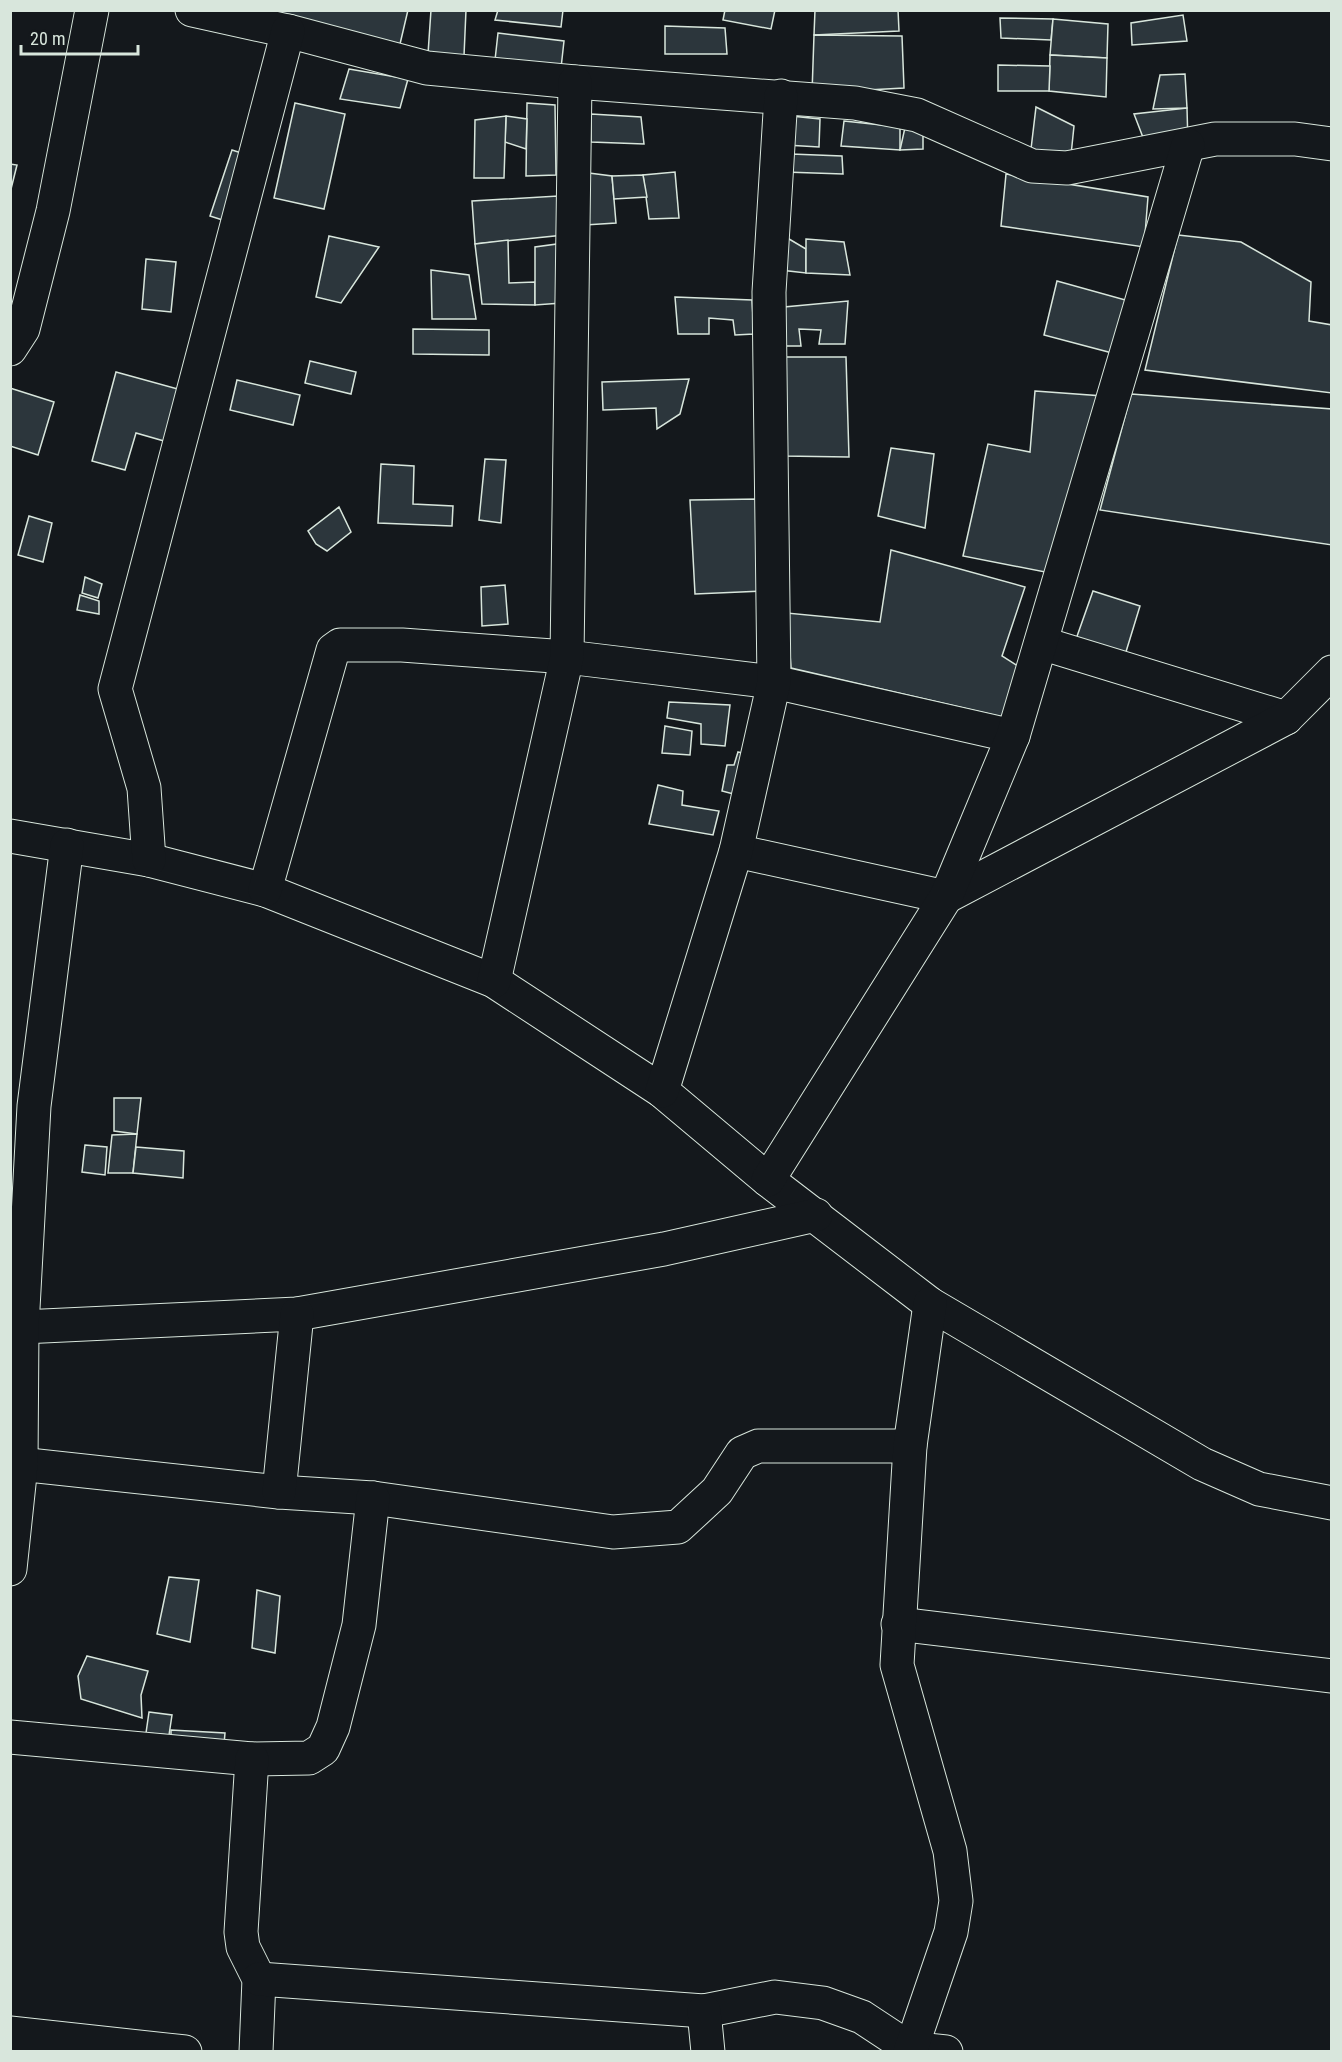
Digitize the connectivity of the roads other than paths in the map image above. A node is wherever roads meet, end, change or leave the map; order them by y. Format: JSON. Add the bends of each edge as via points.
{"nodes":[{"id":1,"x":92,"y":10,"type":"edge"},
{"id":2,"x":192,"y":10,"type":"edge"},
{"id":3,"x":288,"y":31,"type":"junction"},
{"id":4,"x":575,"y":82,"type":"junction"},
{"id":5,"x":781,"y":96,"type":"junction"},
{"id":6,"x":1332,"y":144,"type":"edge"},
{"id":7,"x":1188,"y":145,"type":"junction"},
{"id":8,"x":19,"y":307,"type":"edge"},
{"id":9,"x":10,"y":349,"type":"edge"},
{"id":10,"x":1041,"y":644,"type":"junction"},
{"id":11,"x":567,"y":657,"type":"junction"},
{"id":12,"x":1332,"y":672,"type":"edge"},
{"id":13,"x":774,"y":681,"type":"junction"},
{"id":14,"x":1286,"y":718,"type":"junction"},
{"id":15,"x":1013,"y":736,"type":"junction"},
{"id":16,"x":10,"y":836,"type":"edge"},
{"id":17,"x":67,"y":845,"type":"junction"},
{"id":18,"x":736,"y":851,"type":"junction"},
{"id":19,"x":149,"y":860,"type":"junction"},
{"id":20,"x":265,"y":890,"type":"junction"},
{"id":21,"x":946,"y":897,"type":"junction"},
{"id":22,"x":494,"y":981,"type":"junction"},
{"id":23,"x":662,"y":1091,"type":"junction"},
{"id":24,"x":22,"y":1106,"type":"edge"},
{"id":25,"x":768,"y":1180,"type":"junction"},
{"id":26,"x":816,"y":1215,"type":"junction"},
{"id":27,"x":930,"y":1304,"type":"junction"},
{"id":28,"x":297,"y":1314,"type":"junction"},
{"id":29,"x":22,"y":1327,"type":"junction"},
{"id":30,"x":910,"y":1446,"type":"junction"},
{"id":31,"x":16,"y":1464,"type":"edge"},
{"id":32,"x":279,"y":1492,"type":"junction"},
{"id":33,"x":373,"y":1498,"type":"junction"},
{"id":34,"x":1332,"y":1503,"type":"edge"},
{"id":35,"x":10,"y":1569,"type":"edge"},
{"id":36,"x":898,"y":1624,"type":"junction"},
{"id":37,"x":1332,"y":1676,"type":"edge"},
{"id":38,"x":10,"y":1737,"type":"edge"},
{"id":39,"x":252,"y":1759,"type":"junction"},
{"id":40,"x":259,"y":1979,"type":"junction"},
{"id":41,"x":704,"y":2011,"type":"junction"},
{"id":42,"x":10,"y":2032,"type":"edge"},
{"id":43,"x":909,"y":2050,"type":"edge"},
{"id":44,"x":185,"y":2052,"type":"edge"},
{"id":45,"x":256,"y":2052,"type":"edge"},
{"id":46,"x":708,"y":2052,"type":"edge"},
{"id":47,"x":946,"y":2052,"type":"edge"}],
"edges":[{"from":1,"to":8,"type":"street","via":[[53,212]]},
{"from":2,"to":3,"type":"street"},
{"from":3,"to":4,"type":"street","via":[[427,68]]},
{"from":3,"to":19,"type":"street","via":[[115,689],[144,788]]},
{"from":4,"to":5,"type":"street"},
{"from":4,"to":11,"type":"street"},
{"from":5,"to":7,"type":"street","via":[[855,103],[917,115],[1032,166],[1067,168]]},
{"from":5,"to":13,"type":"street","via":[[769,292]]},
{"from":6,"to":7,"type":"street","via":[[1215,139]]},
{"from":7,"to":10,"type":"street"},
{"from":8,"to":9,"type":"street","via":[[23,329]]},
{"from":10,"to":14,"type":"street"},
{"from":10,"to":15,"type":"street"},
{"from":11,"to":13,"type":"street"},
{"from":11,"to":20,"type":"street","via":[[402,645],[351,644],[333,650]]},
{"from":11,"to":22,"type":"street"},
{"from":12,"to":14,"type":"street"},
{"from":13,"to":15,"type":"street"},
{"from":13,"to":18,"type":"street"},
{"from":14,"to":21,"type":"street"},
{"from":15,"to":21,"type":"street"},
{"from":16,"to":17,"type":"street"},
{"from":17,"to":19,"type":"street"},
{"from":17,"to":24,"type":"street"},
{"from":18,"to":21,"type":"street"},
{"from":18,"to":23,"type":"street"},
{"from":19,"to":20,"type":"street"},
{"from":20,"to":22,"type":"street"},
{"from":21,"to":25,"type":"street"},
{"from":22,"to":23,"type":"street"},
{"from":23,"to":25,"type":"street"},
{"from":24,"to":29,"type":"street"},
{"from":25,"to":26,"type":"street"},
{"from":26,"to":27,"type":"street"},
{"from":26,"to":28,"type":"street","via":[[664,1249]]},
{"from":27,"to":30,"type":"street"},
{"from":27,"to":34,"type":"street","via":[[1202,1464],[1259,1489]]},
{"from":28,"to":29,"type":"street"},
{"from":28,"to":32,"type":"street"},
{"from":29,"to":31,"type":"street"},
{"from":30,"to":33,"type":"street","via":[[758,1446],[742,1454],[717,1491],[678,1527],[613,1532]]},
{"from":30,"to":36,"type":"street"},
{"from":31,"to":32,"type":"street"},
{"from":31,"to":35,"type":"street"},
{"from":32,"to":33,"type":"street"},
{"from":33,"to":39,"type":"street","via":[[359,1625],[333,1727],[323,1749],[309,1758]]},
{"from":36,"to":37,"type":"street"},
{"from":36,"to":43,"type":"street","via":[[897,1665],[950,1851],[956,1901],[951,1932]]},
{"from":38,"to":39,"type":"street"},
{"from":39,"to":40,"type":"street","via":[[241,1932],[243,1947]]},
{"from":40,"to":41,"type":"street"},
{"from":40,"to":45,"type":"street"},
{"from":41,"to":43,"type":"street","via":[[775,1997],[823,2002],[862,2017]]},
{"from":41,"to":46,"type":"street"},
{"from":42,"to":44,"type":"street"},
{"from":43,"to":47,"type":"street"}]}
